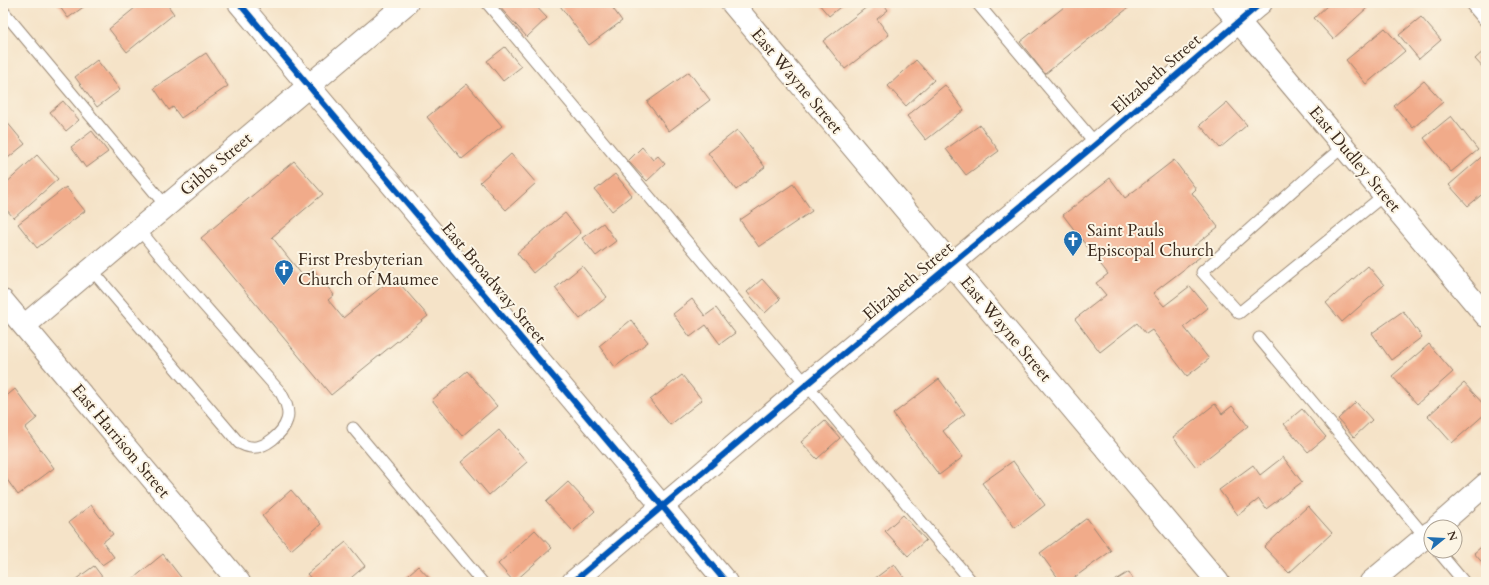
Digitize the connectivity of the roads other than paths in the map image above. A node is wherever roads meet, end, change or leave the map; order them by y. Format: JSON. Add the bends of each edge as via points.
{"nodes":[{"id":1,"x":239,"y":3,"type":"edge"},
{"id":2,"x":407,"y":3,"type":"edge"},
{"id":3,"x":487,"y":3,"type":"edge"},
{"id":4,"x":732,"y":3,"type":"edge"},
{"id":5,"x":977,"y":3,"type":"edge"},
{"id":6,"x":1223,"y":3,"type":"edge"},
{"id":7,"x":1261,"y":3,"type":"edge"},
{"id":8,"x":1470,"y":3,"type":"edge"},
{"id":9,"x":3,"y":11,"type":"edge"},
{"id":10,"x":1239,"y":21,"type":"junction"},
{"id":11,"x":1486,"y":22,"type":"edge"},
{"id":12,"x":309,"y":86,"type":"junction"},
{"id":13,"x":1096,"y":144,"type":"junction"},
{"id":14,"x":1344,"y":146,"type":"junction"},
{"id":15,"x":1384,"y":195,"type":"junction"},
{"id":16,"x":166,"y":206,"type":"junction"},
{"id":17,"x":139,"y":229,"type":"junction"},
{"id":18,"x":951,"y":263,"type":"junction"},
{"id":19,"x":91,"y":269,"type":"junction"},
{"id":20,"x":3,"y":301,"type":"edge"},
{"id":21,"x":1486,"y":316,"type":"edge"},
{"id":22,"x":24,"y":326,"type":"junction"},
{"id":23,"x":1259,"y":338,"type":"dead end"},
{"id":24,"x":807,"y":384,"type":"junction"},
{"id":25,"x":353,"y":428,"type":"dead end"},
{"id":26,"x":1486,"y":484,"type":"edge"},
{"id":27,"x":663,"y":506,"type":"junction"},
{"id":28,"x":1451,"y":519,"type":"edge"},
{"id":29,"x":1423,"y":528,"type":"edge"},
{"id":30,"x":1423,"y":544,"type":"edge"},
{"id":31,"x":1447,"y":559,"type":"edge"},
{"id":32,"x":239,"y":582,"type":"edge"},
{"id":33,"x":482,"y":582,"type":"edge"},
{"id":34,"x":573,"y":582,"type":"edge"},
{"id":35,"x":726,"y":582,"type":"edge"},
{"id":36,"x":972,"y":582,"type":"edge"},
{"id":37,"x":1218,"y":582,"type":"edge"},
{"id":38,"x":1371,"y":582,"type":"edge"},
{"id":39,"x":1464,"y":582,"type":"edge"}],
"edges":[{"from":1,"to":12,"type":"street","name":"East Broadway Street"},
{"from":2,"to":12,"type":"street","name":"Gibbs Street"},
{"from":3,"to":24,"type":"lane"},
{"from":4,"to":18,"type":"street","name":"East Wayne Street"},
{"from":5,"to":13,"type":"lane"},
{"from":6,"to":10,"type":"street","name":"East Dudley Street"},
{"from":7,"to":10,"type":"street","name":"Elizabeth Street"},
{"from":8,"to":11,"type":"lane"},
{"from":9,"to":16,"type":"lane"},
{"from":10,"to":13,"type":"street","name":"Elizabeth Street"},
{"from":10,"to":14,"type":"street","name":"East Dudley Street"},
{"from":12,"to":16,"type":"street","name":"Gibbs Street"},
{"from":12,"to":27,"type":"street","name":"East Broadway Street"},
{"from":13,"to":18,"type":"street","name":"Elizabeth Street"},
{"from":14,"to":15,"type":"street","name":"East Dudley Street"},
{"from":14,"to":15,"type":"lane","via":[[1202,272],[1238,313]]},
{"from":15,"to":21,"type":"street","name":"East Dudley Street"},
{"from":16,"to":17,"type":"street","name":"Gibbs Street"},
{"from":17,"to":19,"type":"street","name":"Gibbs Street"},
{"from":17,"to":19,"type":"lane","via":[[281,392],[287,404],[287,420],[276,437],[262,445],[251,447],[239,443]]},
{"from":18,"to":24,"type":"street","name":"Elizabeth Street"},
{"from":18,"to":37,"type":"street","name":"East Wayne Street"},
{"from":19,"to":22,"type":"street","name":"Gibbs Street"},
{"from":20,"to":22,"type":"street","name":"East Harrison Street"},
{"from":22,"to":32,"type":"street","name":"East Harrison Street"},
{"from":23,"to":29,"type":"lane"},
{"from":24,"to":27,"type":"street","name":"Elizabeth Street"},
{"from":24,"to":36,"type":"lane"},
{"from":25,"to":33,"type":"lane"},
{"from":26,"to":28,"type":"street"},
{"from":27,"to":34,"type":"street","name":"Elizabeth Street"},
{"from":27,"to":35,"type":"street","name":"East Broadway Street"},
{"from":30,"to":38,"type":"street"},
{"from":31,"to":39,"type":"lane"}]}
